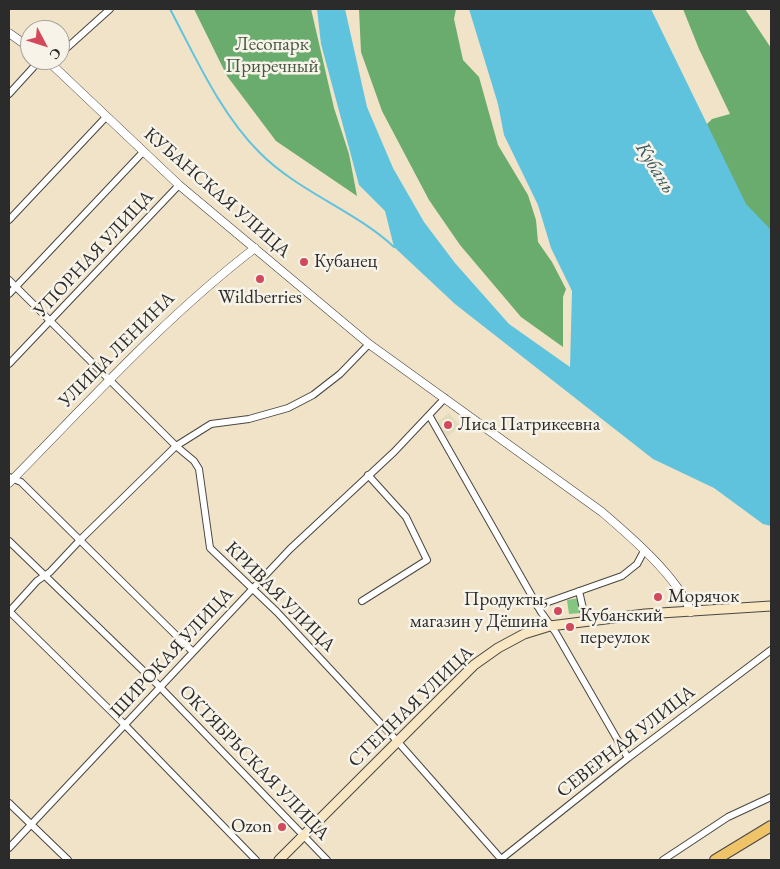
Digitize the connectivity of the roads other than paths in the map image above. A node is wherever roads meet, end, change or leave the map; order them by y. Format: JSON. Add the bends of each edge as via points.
{"nodes":[{"id":1,"x":110,"y":9,"type":"edge"},
{"id":2,"x":9,"y":33,"type":"edge"},
{"id":3,"x":20,"y":41,"type":"edge"},
{"id":4,"x":70,"y":45,"type":"edge"},
{"id":5,"x":31,"y":70,"type":"edge"},
{"id":6,"x":59,"y":70,"type":"edge"},
{"id":7,"x":9,"y":94,"type":"edge"},
{"id":8,"x":106,"y":117,"type":"junction"},
{"id":9,"x":143,"y":152,"type":"junction"},
{"id":10,"x":179,"y":185,"type":"junction"},
{"id":11,"x":9,"y":220,"type":"edge"},
{"id":12,"x":255,"y":248,"type":"junction"},
{"id":13,"x":9,"y":280,"type":"edge"},
{"id":14,"x":16,"y":287,"type":"junction"},
{"id":15,"x":9,"y":294,"type":"edge"},
{"id":16,"x":50,"y":322,"type":"junction"},
{"id":17,"x":370,"y":344,"type":"junction"},
{"id":18,"x":9,"y":364,"type":"edge"},
{"id":19,"x":108,"y":380,"type":"junction"},
{"id":20,"x":445,"y":398,"type":"junction"},
{"id":21,"x":429,"y":416,"type":"junction"},
{"id":22,"x":176,"y":446,"type":"junction"},
{"id":23,"x":368,"y":475,"type":"junction"},
{"id":24,"x":10,"y":480,"type":"edge"},
{"id":25,"x":80,"y":540,"type":"junction"},
{"id":26,"x":9,"y":541,"type":"edge"},
{"id":27,"x":644,"y":551,"type":"junction"},
{"id":28,"x":45,"y":576,"type":"junction"},
{"id":29,"x":253,"y":589,"type":"junction"},
{"id":30,"x":579,"y":592,"type":"junction"},
{"id":31,"x":362,"y":601,"type":"dead end"},
{"id":32,"x":537,"y":606,"type":"junction"},
{"id":33,"x":771,"y":606,"type":"edge"},
{"id":34,"x":9,"y":612,"type":"edge"},
{"id":35,"x":691,"y":612,"type":"junction"},
{"id":36,"x":586,"y":622,"type":"junction"},
{"id":37,"x":550,"y":626,"type":"junction"},
{"id":38,"x":771,"y":650,"type":"edge"},
{"id":39,"x":192,"y":651,"type":"junction"},
{"id":40,"x":159,"y":686,"type":"junction"},
{"id":41,"x":124,"y":724,"type":"junction"},
{"id":42,"x":398,"y":742,"type":"junction"},
{"id":43,"x":628,"y":758,"type":"junction"},
{"id":44,"x":771,"y":797,"type":"edge"},
{"id":45,"x":9,"y":803,"type":"edge"},
{"id":46,"x":30,"y":824,"type":"junction"},
{"id":47,"x":771,"y":826,"type":"edge"},
{"id":48,"x":771,"y":834,"type":"edge"},
{"id":49,"x":303,"y":835,"type":"junction"},
{"id":50,"x":9,"y":848,"type":"edge"},
{"id":51,"x":68,"y":860,"type":"edge"},
{"id":52,"x":256,"y":860,"type":"edge"},
{"id":53,"x":279,"y":860,"type":"edge"},
{"id":54,"x":327,"y":860,"type":"edge"},
{"id":55,"x":501,"y":860,"type":"edge"},
{"id":56,"x":663,"y":860,"type":"edge"},
{"id":57,"x":715,"y":860,"type":"edge"},
{"id":58,"x":727,"y":860,"type":"edge"}],
"edges":[{"from":1,"to":4,"type":"street"},
{"from":2,"to":3,"type":"street"},
{"from":5,"to":7,"type":"street"},
{"from":6,"to":8,"type":"street","name":"КУБАНСКАЯ УЛИЦА"},
{"from":8,"to":9,"type":"street","name":"КУБАНСКАЯ УЛИЦА"},
{"from":8,"to":11,"type":"street"},
{"from":9,"to":10,"type":"street","name":"КУБАНСКАЯ УЛИЦА"},
{"from":9,"to":14,"type":"street"},
{"from":10,"to":12,"type":"street","name":"КУБАНСКАЯ УЛИЦА"},
{"from":10,"to":16,"type":"street","name":"УПОРНАЯ УЛИЦА"},
{"from":12,"to":17,"type":"street","name":"КУБАНСКАЯ УЛИЦА"},
{"from":12,"to":19,"type":"street","name":"УЛИЦА ЛЕНИНА","via":[[208,284]]},
{"from":13,"to":14,"type":"street","name":"КРИВАЯ УЛИЦА"},
{"from":14,"to":15,"type":"street"},
{"from":14,"to":16,"type":"street","name":"КРИВАЯ УЛИЦА"},
{"from":16,"to":18,"type":"street","name":"УПОРНАЯ УЛИЦА"},
{"from":16,"to":19,"type":"street","name":"КРИВАЯ УЛИЦА"},
{"from":17,"to":20,"type":"street","name":"КУБАНСКАЯ УЛИЦА"},
{"from":17,"to":22,"type":"street","via":[[313,395],[288,408],[249,419],[212,424]]},
{"from":19,"to":22,"type":"street","name":"КРИВАЯ УЛИЦА"},
{"from":19,"to":24,"type":"street","name":"УЛИЦА ЛЕНИНА"},
{"from":20,"to":21,"type":"street","name":"ШИРОКАЯ УЛИЦА"},
{"from":20,"to":27,"type":"street","name":"КУБАНСКАЯ УЛИЦА","via":[[602,512]]},
{"from":21,"to":23,"type":"street","name":"ШИРОКАЯ УЛИЦА"},
{"from":21,"to":32,"type":"street"},
{"from":22,"to":25,"type":"street"},
{"from":22,"to":29,"type":"street","name":"КРИВАЯ УЛИЦА","via":[[199,469],[210,548]]},
{"from":23,"to":29,"type":"street","name":"ШИРОКАЯ УЛИЦА"},
{"from":23,"to":31,"type":"street","via":[[406,517],[427,560]]},
{"from":24,"to":25,"type":"street","via":[[21,482]]},
{"from":25,"to":28,"type":"street"},
{"from":25,"to":39,"type":"street"},
{"from":26,"to":28,"type":"street","name":"ОКТЯБРЬСКАЯ УЛИЦА"},
{"from":27,"to":30,"type":"street","via":[[637,564],[622,576]]},
{"from":27,"to":35,"type":"street","name":"КУБАНСКАЯ УЛИЦА","via":[[679,590]]},
{"from":28,"to":34,"type":"street"},
{"from":28,"to":40,"type":"street","name":"ОКТЯБРЬСКАЯ УЛИЦА"},
{"from":29,"to":39,"type":"street","name":"ШИРОКАЯ УЛИЦА"},
{"from":29,"to":42,"type":"street","name":"КРИВАЯ УЛИЦА"},
{"from":30,"to":32,"type":"street"},
{"from":30,"to":36,"type":"street"},
{"from":32,"to":37,"type":"street"},
{"from":33,"to":35,"type":"main road","name":"СТЕПНАЯ УЛИЦА"},
{"from":34,"to":41,"type":"street"},
{"from":35,"to":36,"type":"main road","name":"СТЕПНАЯ УЛИЦА"},
{"from":36,"to":37,"type":"main road","name":"СТЕПНАЯ УЛИЦА"},
{"from":37,"to":42,"type":"main road","name":"СТЕПНАЯ УЛИЦА","via":[[524,634],[474,665]]},
{"from":37,"to":43,"type":"street"},
{"from":38,"to":43,"type":"street","name":"СЕВЕРНАЯ УЛИЦА"},
{"from":39,"to":40,"type":"street","name":"ШИРОКАЯ УЛИЦА"},
{"from":40,"to":41,"type":"street","name":"ШИРОКАЯ УЛИЦА"},
{"from":40,"to":49,"type":"street","name":"ОКТЯБРЬСКАЯ УЛИЦА"},
{"from":41,"to":46,"type":"street","name":"ШИРОКАЯ УЛИЦА"},
{"from":41,"to":52,"type":"street"},
{"from":42,"to":49,"type":"main road","name":"СТЕПНАЯ УЛИЦА"},
{"from":42,"to":55,"type":"street","name":"КРИВАЯ УЛИЦА"},
{"from":43,"to":55,"type":"street","name":"СЕВЕРНАЯ УЛИЦА"},
{"from":44,"to":56,"type":"street","via":[[728,817]]},
{"from":45,"to":46,"type":"street"},
{"from":46,"to":50,"type":"street","name":"ШИРОКАЯ УЛИЦА"},
{"from":46,"to":51,"type":"street"},
{"from":47,"to":57,"type":"highway"},
{"from":48,"to":58,"type":"highway"},
{"from":49,"to":53,"type":"main road","name":"СТЕПНАЯ УЛИЦА"},
{"from":49,"to":54,"type":"street","name":"ОКТЯБРЬСКАЯ УЛИЦА"}]}
